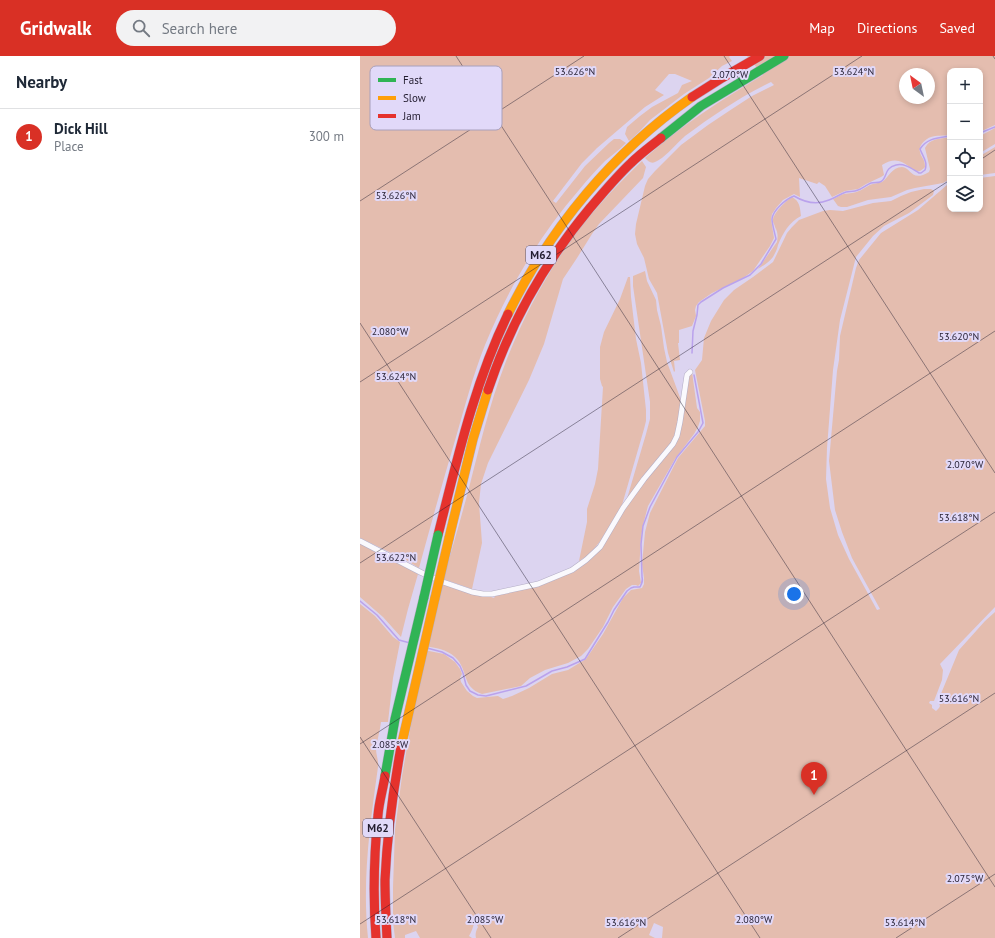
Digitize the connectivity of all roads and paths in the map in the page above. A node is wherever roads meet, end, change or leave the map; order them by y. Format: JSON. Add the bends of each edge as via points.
{"nodes":[{"id":1,"x":760,"y":56,"type":"edge"},
{"id":2,"x":784,"y":56,"type":"edge"},
{"id":3,"x":690,"y":372,"type":"dead end"},
{"id":4,"x":360,"y":541,"type":"edge"},
{"id":5,"x":376,"y":938,"type":"edge"},
{"id":6,"x":387,"y":938,"type":"edge"}],
"edges":[{"from":1,"to":5,"type":"highway","number":"M62","bridge":true,"via":[[685,102],[612,164],[562,223],[530,272],[505,319],[483,372],[466,427],[395,719],[378,814],[375,870]]},
{"from":2,"to":6,"type":"highway","number":"M62","bridge":true,"via":[[693,112],[640,154],[620,174],[570,232],[538,280],[512,331],[492,380],[476,430],[396,769],[385,869]]},
{"from":3,"to":4,"type":"street","via":[[687,375],[680,422],[673,444],[623,508],[600,547],[572,570],[538,584],[482,594],[422,573]]}]}
